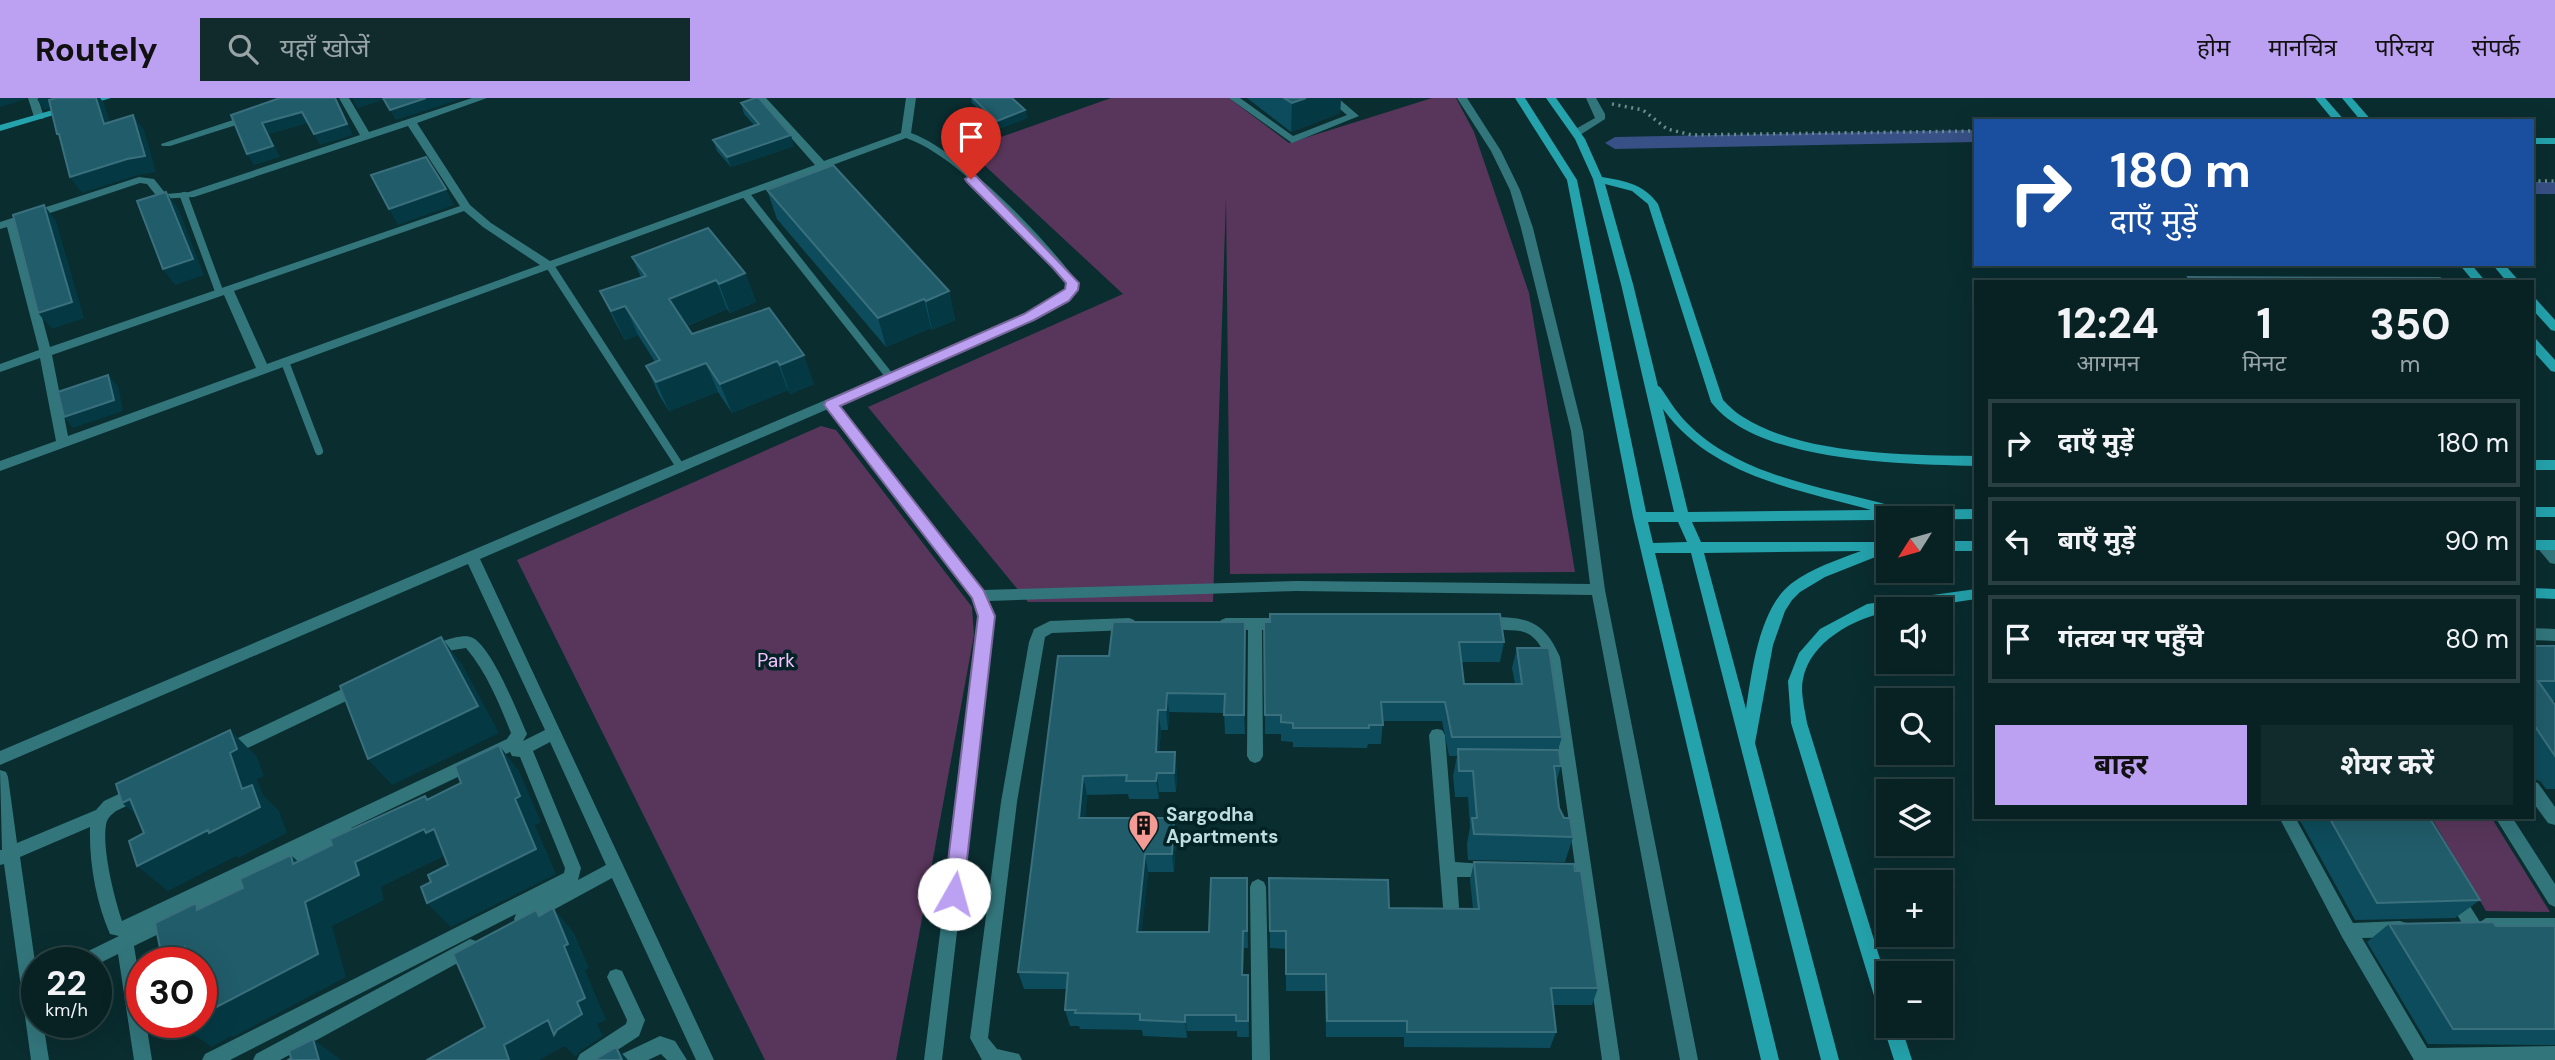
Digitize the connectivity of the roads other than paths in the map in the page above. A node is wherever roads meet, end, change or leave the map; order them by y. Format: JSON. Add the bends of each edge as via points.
{"nodes":[{"id":1,"x":33,"y":98,"type":"edge"},
{"id":2,"x":106,"y":98,"type":"edge"},
{"id":3,"x":344,"y":98,"type":"edge"},
{"id":4,"x":482,"y":98,"type":"edge"},
{"id":5,"x":761,"y":98,"type":"edge"},
{"id":6,"x":911,"y":98,"type":"edge"},
{"id":7,"x":1234,"y":98,"type":"edge"},
{"id":8,"x":1332,"y":98,"type":"edge"},
{"id":9,"x":1462,"y":98,"type":"edge"},
{"id":10,"x":1520,"y":98,"type":"edge"},
{"id":11,"x":1551,"y":98,"type":"edge"},
{"id":12,"x":1591,"y":98,"type":"edge"},
{"id":13,"x":2320,"y":98,"type":"edge"},
{"id":14,"x":2347,"y":98,"type":"edge"},
{"id":15,"x":257,"y":115,"type":"edge"},
{"id":16,"x":39,"y":117,"type":"junction"},
{"id":17,"x":2338,"y":119,"type":"edge"},
{"id":18,"x":2365,"y":119,"type":"edge"},
{"id":19,"x":411,"y":122,"type":"junction"},
{"id":20,"x":0,"y":128,"type":"edge"},
{"id":21,"x":1576,"y":133,"type":"junction"},
{"id":22,"x":906,"y":135,"type":"junction"},
{"id":23,"x":366,"y":136,"type":"junction"},
{"id":24,"x":2534,"y":141,"type":"edge"},
{"id":25,"x":2555,"y":141,"type":"edge"},
{"id":26,"x":166,"y":144,"type":"dead end"},
{"id":27,"x":823,"y":167,"type":"junction"},
{"id":28,"x":1598,"y":179,"type":"junction"},
{"id":29,"x":746,"y":195,"type":"junction"},
{"id":30,"x":184,"y":196,"type":"junction"},
{"id":31,"x":466,"y":207,"type":"junction"},
{"id":32,"x":6,"y":224,"type":"edge"},
{"id":33,"x":2467,"y":266,"type":"edge"},
{"id":34,"x":2500,"y":266,"type":"edge"},
{"id":35,"x":550,"y":267,"type":"junction"},
{"id":36,"x":2478,"y":280,"type":"edge"},
{"id":37,"x":2512,"y":280,"type":"edge"},
{"id":38,"x":223,"y":289,"type":"junction"},
{"id":39,"x":2534,"y":304,"type":"edge"},
{"id":40,"x":2555,"y":327,"type":"edge"},
{"id":41,"x":2534,"y":344,"type":"edge"},
{"id":42,"x":45,"y":352,"type":"junction"},
{"id":43,"x":285,"y":362,"type":"junction"},
{"id":44,"x":0,"y":368,"type":"edge"},
{"id":45,"x":2555,"y":368,"type":"edge"},
{"id":46,"x":263,"y":370,"type":"junction"},
{"id":47,"x":891,"y":378,"type":"junction"},
{"id":48,"x":1651,"y":383,"type":"junction"},
{"id":49,"x":831,"y":405,"type":"junction"},
{"id":50,"x":63,"y":443,"type":"junction"},
{"id":51,"x":319,"y":452,"type":"dead end"},
{"id":52,"x":1974,"y":460,"type":"edge"},
{"id":53,"x":2534,"y":465,"type":"edge"},
{"id":54,"x":2555,"y":465,"type":"edge"},
{"id":55,"x":0,"y":466,"type":"edge"},
{"id":56,"x":681,"y":468,"type":"junction"},
{"id":57,"x":1876,"y":506,"type":"edge"},
{"id":58,"x":2534,"y":512,"type":"edge"},
{"id":59,"x":2555,"y":512,"type":"edge"},
{"id":60,"x":1953,"y":514,"type":"edge"},
{"id":61,"x":1974,"y":514,"type":"edge"},
{"id":62,"x":1682,"y":515,"type":"junction"},
{"id":63,"x":1876,"y":515,"type":"edge"},
{"id":64,"x":1640,"y":517,"type":"junction"},
{"id":65,"x":2543,"y":545,"type":"edge"},
{"id":66,"x":1953,"y":546,"type":"edge"},
{"id":67,"x":1974,"y":546,"type":"edge"},
{"id":68,"x":1696,"y":547,"type":"junction"},
{"id":69,"x":1876,"y":547,"type":"edge"},
{"id":70,"x":1647,"y":548,"type":"junction"},
{"id":71,"x":1876,"y":552,"type":"edge"},
{"id":72,"x":472,"y":557,"type":"junction"},
{"id":73,"x":2555,"y":559,"type":"edge"},
{"id":74,"x":1598,"y":590,"type":"junction"},
{"id":75,"x":2534,"y":593,"type":"edge"},
{"id":76,"x":2555,"y":593,"type":"edge"},
{"id":77,"x":1974,"y":594,"type":"edge"},
{"id":78,"x":979,"y":596,"type":"junction"},
{"id":79,"x":1474,"y":623,"type":"edge"},
{"id":80,"x":1147,"y":624,"type":"edge"},
{"id":81,"x":1215,"y":624,"type":"edge"},
{"id":82,"x":1255,"y":624,"type":"junction"},
{"id":83,"x":1296,"y":624,"type":"edge"},
{"id":84,"x":2534,"y":634,"type":"edge"},
{"id":85,"x":2555,"y":635,"type":"edge"},
{"id":86,"x":554,"y":733,"type":"junction"},
{"id":87,"x":1437,"y":735,"type":"dead end"},
{"id":88,"x":1747,"y":745,"type":"junction"},
{"id":89,"x":524,"y":748,"type":"junction"},
{"id":90,"x":1255,"y":756,"type":"dead end"},
{"id":91,"x":0,"y":758,"type":"edge"},
{"id":92,"x":0,"y":778,"type":"edge"},
{"id":93,"x":2534,"y":791,"type":"edge"},
{"id":94,"x":101,"y":815,"type":"junction"},
{"id":95,"x":2288,"y":819,"type":"edge"},
{"id":96,"x":2504,"y":819,"type":"edge"},
{"id":97,"x":2555,"y":819,"type":"edge"},
{"id":98,"x":5,"y":856,"type":"edge"},
{"id":99,"x":616,"y":868,"type":"junction"},
{"id":100,"x":1448,"y":869,"type":"junction"},
{"id":101,"x":1503,"y":870,"type":"edge"},
{"id":102,"x":2446,"y":883,"type":"edge"},
{"id":103,"x":1258,"y":887,"type":"dead end"},
{"id":104,"x":2555,"y":898,"type":"edge"},
{"id":105,"x":1451,"y":908,"type":"edge"},
{"id":106,"x":2555,"y":926,"type":"edge"},
{"id":107,"x":2417,"y":928,"type":"edge"},
{"id":108,"x":2348,"y":931,"type":"junction"},
{"id":109,"x":125,"y":943,"type":"junction"},
{"id":110,"x":24,"y":947,"type":"edge"},
{"id":111,"x":112,"y":949,"type":"edge"},
{"id":112,"x":1876,"y":973,"type":"edge"},
{"id":113,"x":616,"y":977,"type":"dead end"},
{"id":114,"x":38,"y":1038,"type":"edge"},
{"id":115,"x":1896,"y":1038,"type":"edge"},
{"id":116,"x":2555,"y":1055,"type":"edge"},
{"id":117,"x":40,"y":1060,"type":"edge"},
{"id":118,"x":143,"y":1060,"type":"edge"},
{"id":119,"x":211,"y":1060,"type":"edge"},
{"id":120,"x":262,"y":1060,"type":"edge"},
{"id":121,"x":586,"y":1060,"type":"edge"},
{"id":122,"x":628,"y":1060,"type":"edge"},
{"id":123,"x":678,"y":1060,"type":"edge"},
{"id":124,"x":705,"y":1060,"type":"edge"},
{"id":125,"x":933,"y":1060,"type":"edge"},
{"id":126,"x":1013,"y":1060,"type":"edge"},
{"id":127,"x":1261,"y":1060,"type":"edge"},
{"id":128,"x":1611,"y":1060,"type":"edge"},
{"id":129,"x":1689,"y":1060,"type":"edge"},
{"id":130,"x":1770,"y":1060,"type":"edge"},
{"id":131,"x":1830,"y":1060,"type":"edge"},
{"id":132,"x":1903,"y":1060,"type":"edge"}],
"edges":[{"from":1,"to":16,"type":"street"},
{"from":2,"to":16,"type":"main road"},
{"from":3,"to":23,"type":"street"},
{"from":4,"to":19,"type":"street"},
{"from":5,"to":27,"type":"street"},
{"from":6,"to":22,"type":"street"},
{"from":7,"to":8,"type":"street","via":[[1292,140],[1354,116]]},
{"from":9,"to":74,"type":"street","via":[[1496,151],[1527,228],[1577,430]]},
{"from":10,"to":64,"type":"main road","via":[[1572,180]]},
{"from":11,"to":21,"type":"main road"},
{"from":12,"to":21,"type":"street","via":[[1600,119]]},
{"from":13,"to":17,"type":"main road"},
{"from":14,"to":18,"type":"main road"},
{"from":15,"to":26,"type":"street"},
{"from":16,"to":20,"type":"main road"},
{"from":19,"to":23,"type":"street"},
{"from":19,"to":31,"type":"street"},
{"from":21,"to":28,"type":"main road"},
{"from":22,"to":27,"type":"street"},
{"from":22,"to":47,"type":"street","via":[[943,153],[1018,224],[1072,283],[1072,290],[1045,309]]},
{"from":23,"to":30,"type":"street"},
{"from":24,"to":25,"type":"main road"},
{"from":27,"to":29,"type":"street"},
{"from":28,"to":48,"type":"main road"},
{"from":28,"to":52,"type":"main road","via":[[1631,185],[1654,204],[1717,402],[1728,415],[1760,432],[1831,450]]},
{"from":29,"to":35,"type":"street"},
{"from":29,"to":47,"type":"lane"},
{"from":30,"to":32,"type":"street","via":[[163,197],[150,181],[139,180]]},
{"from":30,"to":38,"type":"lane"},
{"from":31,"to":35,"type":"street"},
{"from":31,"to":38,"type":"street"},
{"from":32,"to":42,"type":"street"},
{"from":33,"to":36,"type":"main road"},
{"from":34,"to":37,"type":"main road"},
{"from":35,"to":43,"type":"street"},
{"from":35,"to":56,"type":"lane"},
{"from":38,"to":42,"type":"street"},
{"from":38,"to":46,"type":"street"},
{"from":39,"to":40,"type":"main road"},
{"from":41,"to":45,"type":"main road"},
{"from":42,"to":44,"type":"street"},
{"from":42,"to":50,"type":"street"},
{"from":43,"to":46,"type":"street"},
{"from":43,"to":51,"type":"lane"},
{"from":46,"to":50,"type":"street"},
{"from":47,"to":49,"type":"street"},
{"from":48,"to":57,"type":"main road","via":[[1681,425],[1718,455],[1765,476]]},
{"from":48,"to":62,"type":"main road"},
{"from":49,"to":56,"type":"street"},
{"from":49,"to":78,"type":"street"},
{"from":50,"to":55,"type":"street"},
{"from":53,"to":54,"type":"main road"},
{"from":56,"to":72,"type":"street"},
{"from":58,"to":59,"type":"main road"},
{"from":60,"to":61,"type":"main road"},
{"from":62,"to":63,"type":"main road"},
{"from":62,"to":64,"type":"main road"},
{"from":62,"to":68,"type":"main road"},
{"from":64,"to":70,"type":"main road"},
{"from":65,"to":73,"type":"street"},
{"from":66,"to":67,"type":"main road"},
{"from":68,"to":69,"type":"main road"},
{"from":68,"to":70,"type":"main road"},
{"from":68,"to":88,"type":"main road"},
{"from":70,"to":130,"type":"main road"},
{"from":71,"to":88,"type":"main road","via":[[1822,572],[1787,594],[1769,633]]},
{"from":72,"to":86,"type":"street"},
{"from":72,"to":91,"type":"street"},
{"from":74,"to":78,"type":"street","via":[[1297,586]]},
{"from":74,"to":129,"type":"street"},
{"from":75,"to":76,"type":"main road"},
{"from":77,"to":112,"type":"main road","via":[[1867,610],[1825,632],[1804,657],[1794,681],[1799,723]]},
{"from":78,"to":125,"type":"street","via":[[986,616],[984,649]]},
{"from":79,"to":128,"type":"street","via":[[1528,625],[1547,640],[1553,657],[1577,873]]},
{"from":80,"to":126,"type":"street","via":[[1050,627],[1039,633],[1035,642],[979,1038],[994,1059]]},
{"from":81,"to":82,"type":"street"},
{"from":82,"to":83,"type":"street"},
{"from":82,"to":90,"type":"street"},
{"from":84,"to":85,"type":"street"},
{"from":86,"to":89,"type":"street"},
{"from":86,"to":99,"type":"street"},
{"from":87,"to":100,"type":"street","via":[[1447,766]]},
{"from":88,"to":131,"type":"main road"},
{"from":89,"to":109,"type":"street"},
{"from":89,"to":119,"type":"street","via":[[573,868],[571,878]]},
{"from":92,"to":98,"type":"street"},
{"from":93,"to":97,"type":"street"},
{"from":94,"to":94,"type":"street","via":[[140,790],[451,644],[469,642],[485,659],[519,734],[512,744],[121,929],[116,928],[110,911],[98,841]]},
{"from":94,"to":98,"type":"street"},
{"from":95,"to":108,"type":"street"},
{"from":96,"to":104,"type":"street"},
{"from":98,"to":110,"type":"street"},
{"from":99,"to":120,"type":"street"},
{"from":99,"to":124,"type":"street"},
{"from":100,"to":101,"type":"street"},
{"from":100,"to":105,"type":"street"},
{"from":102,"to":106,"type":"street","via":[[2466,926]]},
{"from":103,"to":127,"type":"street"},
{"from":107,"to":108,"type":"street"},
{"from":108,"to":116,"type":"street","via":[[2421,1055]]},
{"from":109,"to":111,"type":"street"},
{"from":109,"to":118,"type":"street"},
{"from":113,"to":121,"type":"street","via":[[636,1020],[633,1030]]},
{"from":114,"to":117,"type":"street"},
{"from":115,"to":132,"type":"main road"},
{"from":122,"to":123,"type":"street","via":[[660,1045],[669,1047]]}]}
